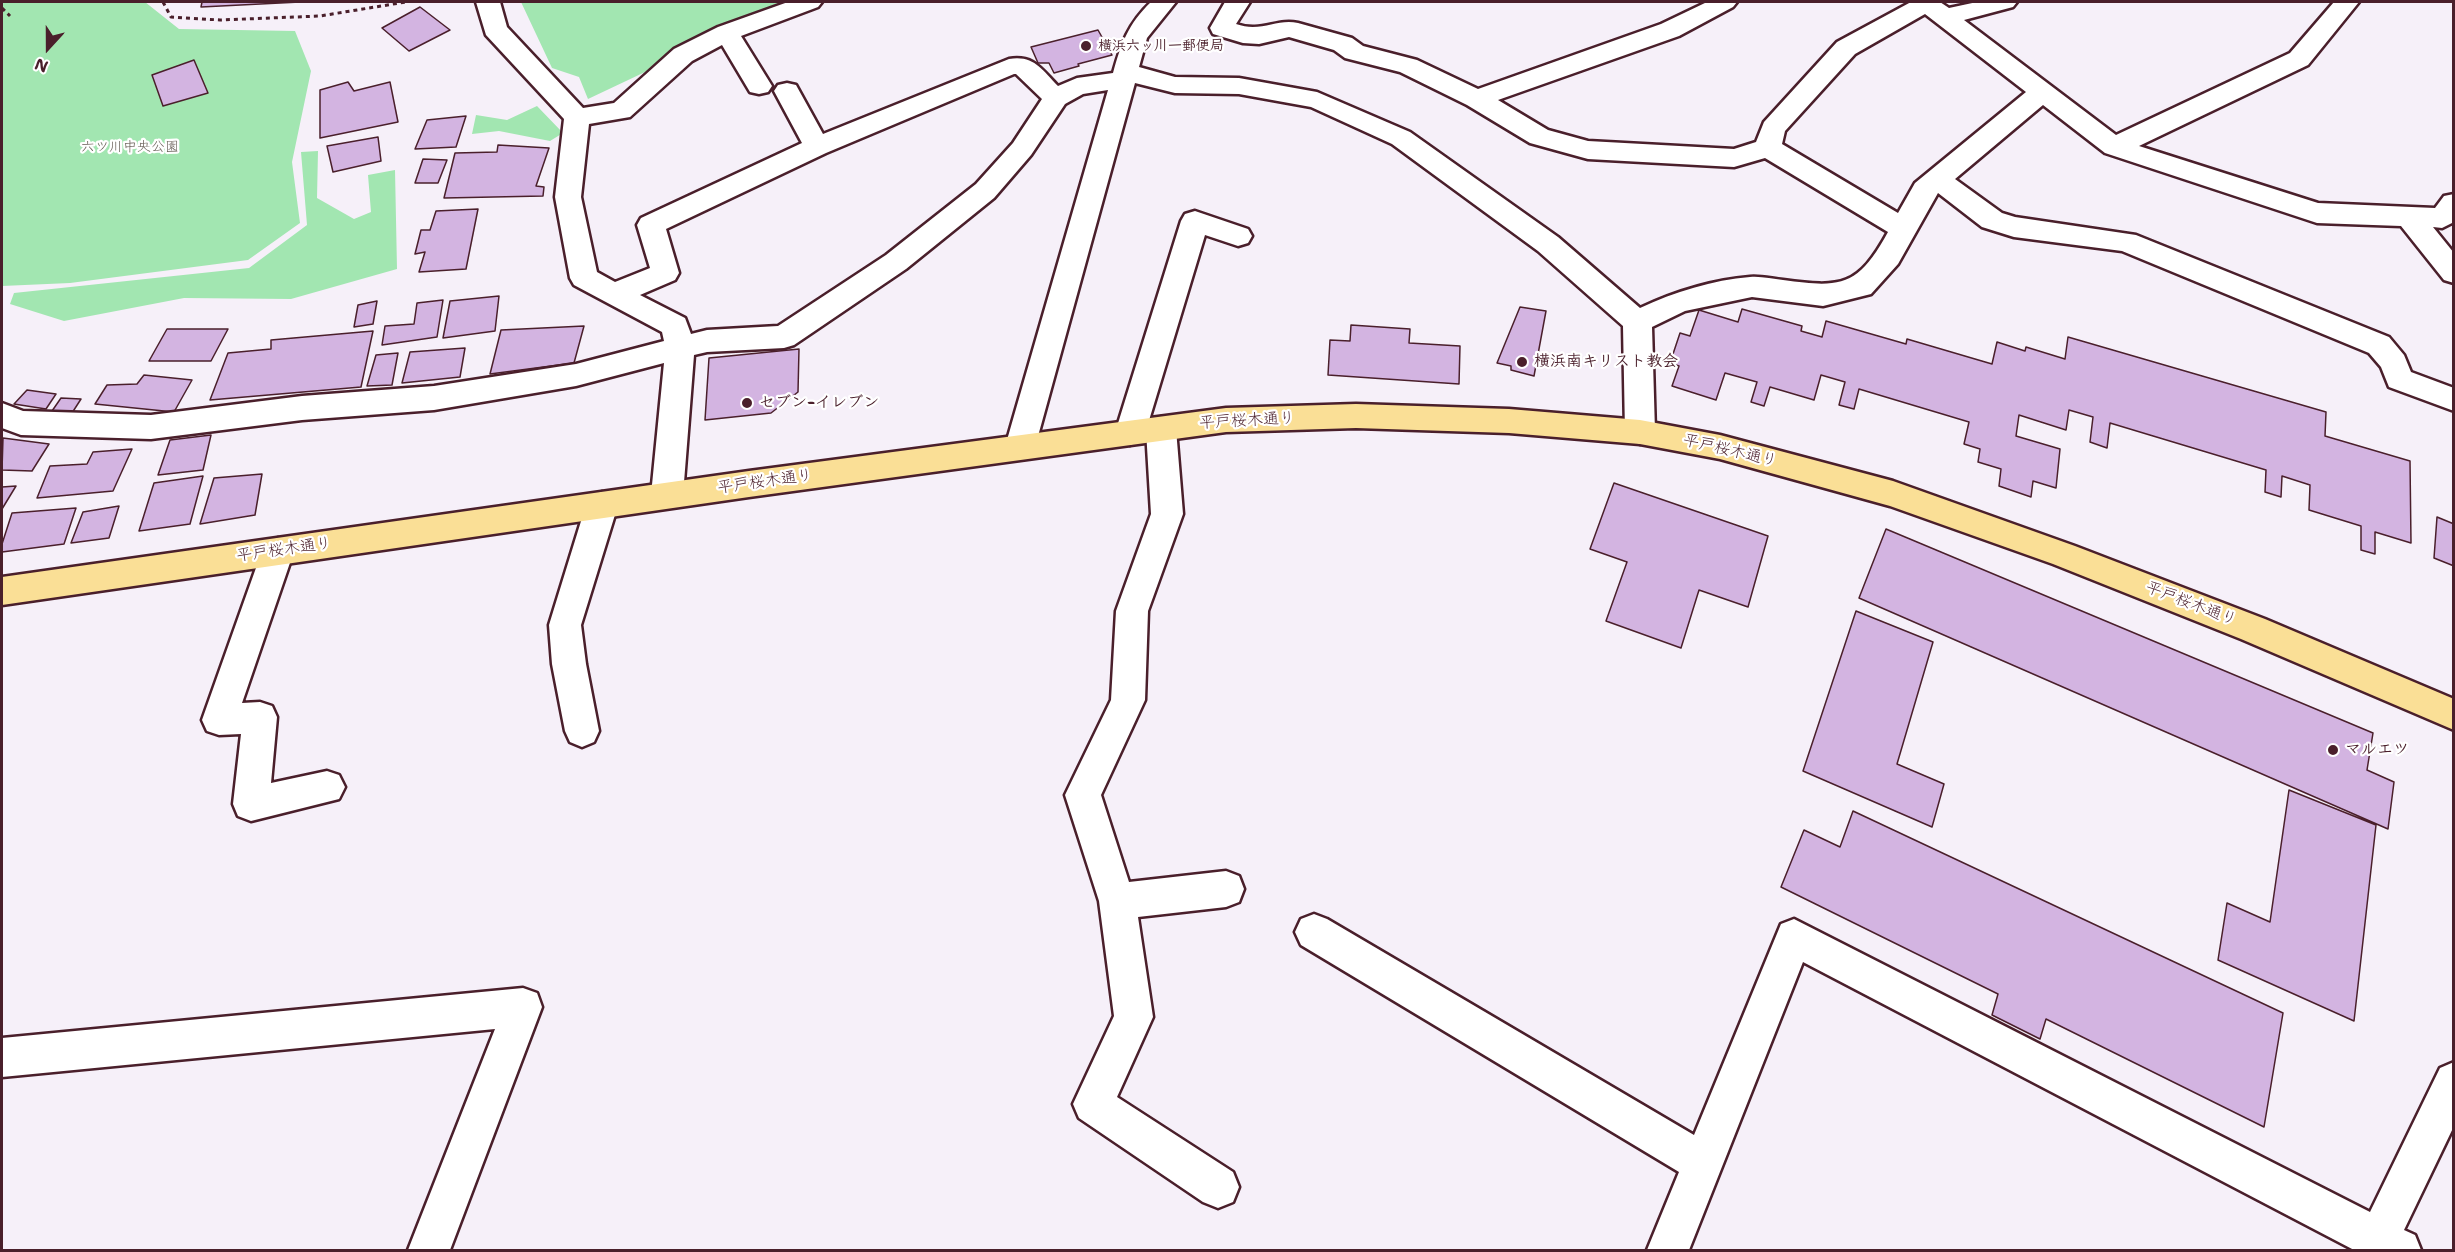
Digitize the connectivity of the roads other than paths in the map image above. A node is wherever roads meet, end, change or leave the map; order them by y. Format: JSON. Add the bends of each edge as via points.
{"nodes":[{"id":1,"x":488,"y":2,"type":"edge"},
{"id":2,"x":810,"y":2,"type":"edge"},
{"id":3,"x":1164,"y":2,"type":"edge"},
{"id":4,"x":1238,"y":2,"type":"edge"},
{"id":5,"x":1725,"y":2,"type":"edge"},
{"id":6,"x":2005,"y":2,"type":"edge"},
{"id":7,"x":2347,"y":2,"type":"edge"},
{"id":8,"x":1933,"y":7,"type":"edge"},
{"id":9,"x":727,"y":33,"type":"junction"},
{"id":10,"x":1124,"y":76,"type":"junction"},
{"id":11,"x":759,"y":86,"type":"dead end"},
{"id":12,"x":787,"y":91,"type":"dead end"},
{"id":13,"x":2043,"y":92,"type":"junction"},
{"id":14,"x":1056,"y":98,"type":"junction"},
{"id":15,"x":1476,"y":99,"type":"junction"},
{"id":16,"x":577,"y":117,"type":"junction"},
{"id":17,"x":818,"y":147,"type":"junction"},
{"id":18,"x":2114,"y":147,"type":"junction"},
{"id":19,"x":1768,"y":148,"type":"junction"},
{"id":20,"x":1937,"y":179,"type":"junction"},
{"id":21,"x":2454,"y":203,"type":"edge"},
{"id":22,"x":2409,"y":217,"type":"junction"},
{"id":23,"x":1903,"y":229,"type":"junction"},
{"id":24,"x":1238,"y":237,"type":"dead end"},
{"id":25,"x":2454,"y":273,"type":"edge"},
{"id":26,"x":614,"y":294,"type":"junction"},
{"id":27,"x":1636,"y":322,"type":"junction"},
{"id":28,"x":680,"y":348,"type":"junction"},
{"id":29,"x":2454,"y":400,"type":"edge"},
{"id":30,"x":2,"y":415,"type":"edge"},
{"id":31,"x":1146,"y":431,"type":"junction"},
{"id":32,"x":1640,"y":432,"type":"junction"},
{"id":33,"x":1020,"y":447,"type":"junction"},
{"id":34,"x":667,"y":495,"type":"junction"},
{"id":35,"x":602,"y":505,"type":"junction"},
{"id":36,"x":278,"y":551,"type":"junction"},
{"id":37,"x":2,"y":591,"type":"edge"},
{"id":38,"x":2454,"y":715,"type":"edge"},
{"id":39,"x":582,"y":731,"type":"dead end"},
{"id":40,"x":327,"y":787,"type":"dead end"},
{"id":41,"x":1226,"y":890,"type":"dead end"},
{"id":42,"x":1117,"y":901,"type":"junction"},
{"id":43,"x":1314,"y":932,"type":"dead end"},
{"id":44,"x":2,"y":1058,"type":"edge"},
{"id":45,"x":2454,"y":1082,"type":"edge"},
{"id":46,"x":1703,"y":1162,"type":"junction"},
{"id":47,"x":1218,"y":1187,"type":"dead end"},
{"id":48,"x":2385,"y":1247,"type":"edge"},
{"id":49,"x":429,"y":1251,"type":"edge"},
{"id":50,"x":1668,"y":1251,"type":"edge"}],
"edges":[{"from":1,"to":16,"type":"street","via":[[495,29]]},
{"from":2,"to":9,"type":"street"},
{"from":3,"to":10,"type":"street","via":[[1136,38]]},
{"from":4,"to":15,"type":"street","via":[[1222,28],[1259,36],[1289,29],[1343,44],[1354,52],[1408,66]]},
{"from":5,"to":15,"type":"street","via":[[1670,30]]},
{"from":6,"to":8,"type":"street"},
{"from":7,"to":18,"type":"street","via":[[2299,59]]},
{"from":8,"to":13,"type":"street"},
{"from":8,"to":19,"type":"street","via":[[1846,48],[1773,128]]},
{"from":9,"to":11,"type":"street"},
{"from":9,"to":16,"type":"street","via":[[683,55],[621,111]]},
{"from":10,"to":14,"type":"street","via":[[1077,86]]},
{"from":10,"to":27,"type":"street","via":[[1175,85],[1239,86],[1317,100],[1401,138],[1548,244]]},
{"from":10,"to":33,"type":"street"},
{"from":12,"to":17,"type":"street"},
{"from":13,"to":18,"type":"street"},
{"from":13,"to":20,"type":"street"},
{"from":14,"to":17,"type":"street","via":[[1022,65],[1009,67]]},
{"from":14,"to":28,"type":"street","via":[[1022,149],[985,191],[887,268],[784,337],[707,341]]},
{"from":15,"to":19,"type":"street","via":[[1539,136],[1588,150],[1734,158]]},
{"from":16,"to":26,"type":"street","via":[[568,197],[584,278]]},
{"from":17,"to":26,"type":"street","via":[[651,225],[665,273]]},
{"from":18,"to":22,"type":"street","via":[[2317,213]]},
{"from":19,"to":23,"type":"street"},
{"from":20,"to":23,"type":"street","via":[[1924,190]]},
{"from":20,"to":29,"type":"street","via":[[1992,220],[2126,242],[2379,345],[2394,363],[2400,380]]},
{"from":21,"to":22,"type":"street","via":[[2442,218]]},
{"from":22,"to":25,"type":"street"},
{"from":23,"to":27,"type":"street","via":[[1888,256],[1861,287],[1823,296],[1752,287],[1679,302]]},
{"from":24,"to":31,"type":"street","via":[[1195,221]]},
{"from":26,"to":28,"type":"street","via":[[675,326]]},
{"from":27,"to":32,"type":"street"},
{"from":28,"to":30,"type":"street","via":[[576,375],[434,398],[302,408],[151,427],[21,423]]},
{"from":28,"to":34,"type":"street"},
{"from":31,"to":32,"type":"main road","name":"平戸桜木通り","via":[[1226,420],[1356,416],[1509,421]]},
{"from":31,"to":33,"type":"main road","name":"平戸桜木通り"},
{"from":31,"to":42,"type":"street","via":[[1167,514],[1132,611],[1128,700],[1083,795]]},
{"from":32,"to":38,"type":"main road","name":"平戸桜木通り","via":[[1720,447],[1893,494],[2186,602]]},
{"from":33,"to":34,"type":"main road","name":"平戸桜木通り"},
{"from":34,"to":35,"type":"main road","name":"平戸桜木通り"},
{"from":35,"to":36,"type":"main road","name":"平戸桜木通り"},
{"from":35,"to":39,"type":"street","via":[[566,625]]},
{"from":36,"to":37,"type":"main road","name":"平戸桜木通り"},
{"from":36,"to":40,"type":"street","via":[[219,720],[260,717],[251,804]]},
{"from":41,"to":42,"type":"street"},
{"from":42,"to":47,"type":"street","via":[[1134,1017],[1093,1104]]},
{"from":43,"to":46,"type":"street"},
{"from":44,"to":49,"type":"street","via":[[523,1007]]},
{"from":45,"to":48,"type":"street","via":[[2398,1195]]},
{"from":46,"to":48,"type":"street","via":[[1794,937]]},
{"from":46,"to":50,"type":"street"}]}
